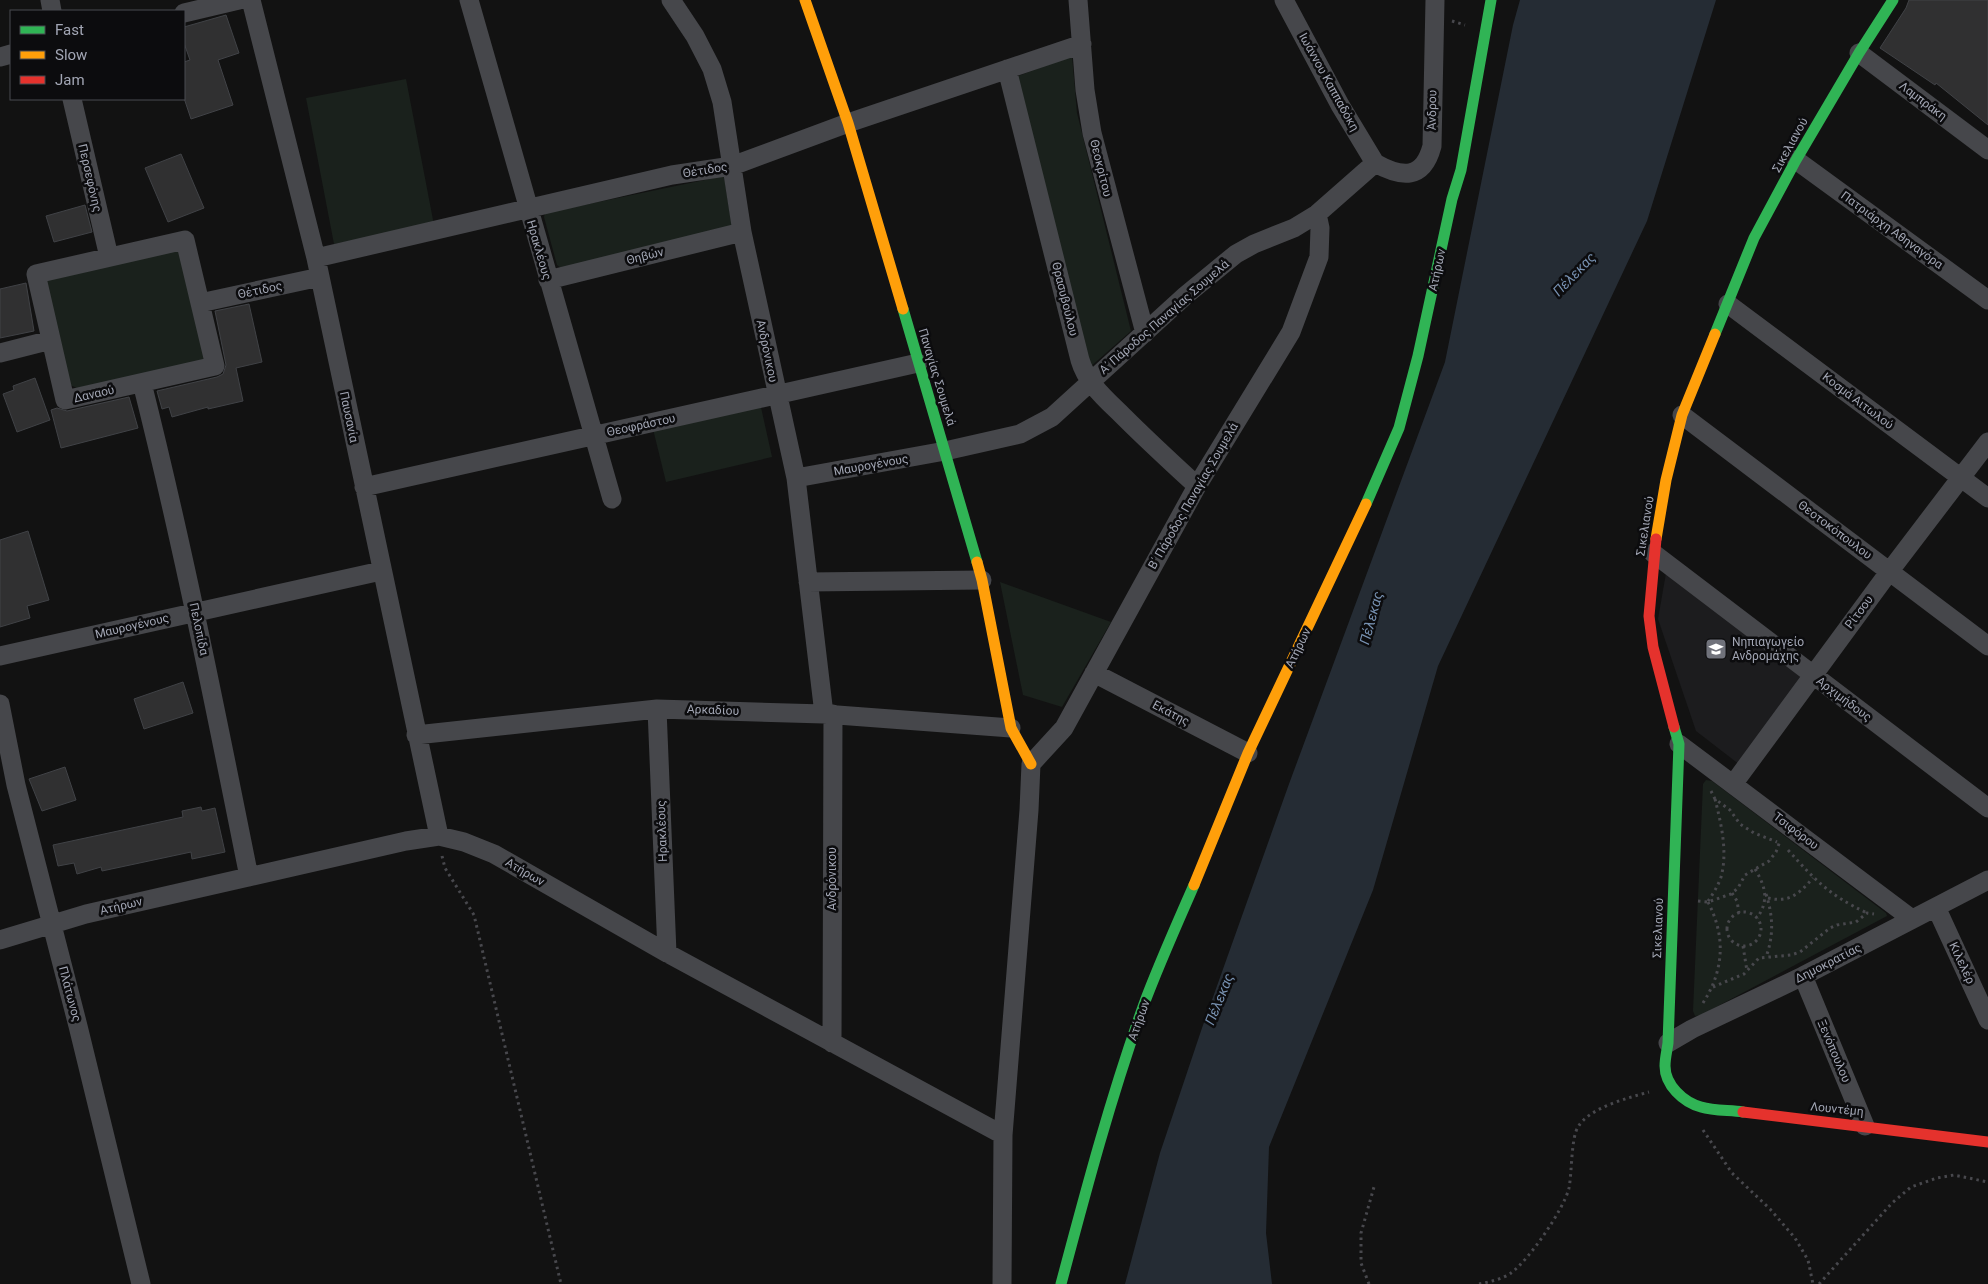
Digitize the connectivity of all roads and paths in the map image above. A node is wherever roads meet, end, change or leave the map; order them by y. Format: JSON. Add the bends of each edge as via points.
{"nodes":[{"id":1,"x":239,"y":0,"type":"edge"},
{"id":2,"x":252,"y":0,"type":"edge"},
{"id":3,"x":469,"y":0,"type":"edge"},
{"id":4,"x":671,"y":0,"type":"edge"},
{"id":5,"x":806,"y":0,"type":"edge"},
{"id":6,"x":1078,"y":0,"type":"edge"},
{"id":7,"x":1284,"y":0,"type":"edge"},
{"id":8,"x":1491,"y":0,"type":"edge"},
{"id":9,"x":1893,"y":0,"type":"edge"},
{"id":10,"x":1434,"y":8,"type":"edge"},
{"id":11,"x":185,"y":13,"type":"edge"},
{"id":12,"x":1485,"y":31,"type":"junction"},
{"id":13,"x":1082,"y":44,"type":"junction"},
{"id":14,"x":1859,"y":53,"type":"junction"},
{"id":15,"x":1007,"y":70,"type":"junction"},
{"id":16,"x":72,"y":100,"type":"edge"},
{"id":17,"x":848,"y":123,"type":"junction"},
{"id":18,"x":1988,"y":150,"type":"edge"},
{"id":19,"x":1796,"y":160,"type":"junction"},
{"id":20,"x":1375,"y":163,"type":"junction"},
{"id":21,"x":732,"y":166,"type":"junction"},
{"id":22,"x":528,"y":208,"type":"junction"},
{"id":23,"x":1317,"y":214,"type":"junction"},
{"id":24,"x":742,"y":232,"type":"junction"},
{"id":25,"x":109,"y":257,"type":"junction"},
{"id":26,"x":316,"y":258,"type":"junction"},
{"id":27,"x":320,"y":277,"type":"junction"},
{"id":28,"x":548,"y":280,"type":"junction"},
{"id":29,"x":1988,"y":300,"type":"edge"},
{"id":30,"x":200,"y":303,"type":"junction"},
{"id":31,"x":1728,"y":304,"type":"junction"},
{"id":32,"x":1146,"y":333,"type":"junction"},
{"id":33,"x":51,"y":340,"type":"junction"},
{"id":34,"x":0,"y":353,"type":"edge"},
{"id":35,"x":918,"y":363,"type":"junction"},
{"id":36,"x":1090,"y":382,"type":"junction"},
{"id":37,"x":142,"y":383,"type":"junction"},
{"id":38,"x":777,"y":395,"type":"junction"},
{"id":39,"x":1682,"y":414,"type":"junction"},
{"id":40,"x":592,"y":435,"type":"junction"},
{"id":41,"x":1988,"y":442,"type":"edge"},
{"id":42,"x":945,"y":451,"type":"junction"},
{"id":43,"x":796,"y":478,"type":"junction"},
{"id":44,"x":1962,"y":478,"type":"junction"},
{"id":45,"x":1197,"y":486,"type":"junction"},
{"id":46,"x":364,"y":487,"type":"junction"},
{"id":47,"x":1988,"y":498,"type":"edge"},
{"id":48,"x":612,"y":499,"type":"dead end"},
{"id":49,"x":1653,"y":553,"type":"junction"},
{"id":50,"x":381,"y":571,"type":"junction"},
{"id":51,"x":1889,"y":572,"type":"junction"},
{"id":52,"x":982,"y":580,"type":"junction"},
{"id":53,"x":808,"y":582,"type":"junction"},
{"id":54,"x":195,"y":612,"type":"junction"},
{"id":55,"x":1988,"y":646,"type":"edge"},
{"id":56,"x":0,"y":656,"type":"edge"},
{"id":57,"x":1094,"y":673,"type":"junction"},
{"id":58,"x":1812,"y":675,"type":"junction"},
{"id":59,"x":0,"y":704,"type":"edge"},
{"id":60,"x":657,"y":709,"type":"junction"},
{"id":61,"x":829,"y":714,"type":"junction"},
{"id":62,"x":1011,"y":728,"type":"junction"},
{"id":63,"x":416,"y":735,"type":"junction"},
{"id":64,"x":1679,"y":744,"type":"junction"},
{"id":65,"x":1248,"y":753,"type":"junction"},
{"id":66,"x":1031,"y":764,"type":"junction"},
{"id":67,"x":1734,"y":784,"type":"junction"},
{"id":68,"x":1709,"y":786,"type":"dead end"},
{"id":69,"x":1715,"y":799,"type":"junction"},
{"id":70,"x":1988,"y":808,"type":"edge"},
{"id":71,"x":439,"y":836,"type":"junction"},
{"id":72,"x":1779,"y":842,"type":"junction"},
{"id":73,"x":1755,"y":869,"type":"junction"},
{"id":74,"x":249,"y":877,"type":"junction"},
{"id":75,"x":1813,"y":878,"type":"junction"},
{"id":76,"x":1988,"y":880,"type":"edge"},
{"id":77,"x":1732,"y":893,"type":"junction"},
{"id":78,"x":1766,"y":894,"type":"junction"},
{"id":79,"x":1767,"y":898,"type":"junction"},
{"id":80,"x":1698,"y":901,"type":"dead end"},
{"id":81,"x":1708,"y":902,"type":"junction"},
{"id":82,"x":1936,"y":907,"type":"junction"},
{"id":83,"x":1738,"y":913,"type":"junction"},
{"id":84,"x":1867,"y":913,"type":"junction"},
{"id":85,"x":1880,"y":915,"type":"dead end"},
{"id":86,"x":1757,"y":918,"type":"junction"},
{"id":87,"x":1912,"y":919,"type":"junction"},
{"id":88,"x":52,"y":925,"type":"junction"},
{"id":89,"x":1729,"y":937,"type":"junction"},
{"id":90,"x":0,"y":940,"type":"edge"},
{"id":91,"x":1720,"y":941,"type":"junction"},
{"id":92,"x":1743,"y":946,"type":"junction"},
{"id":93,"x":667,"y":953,"type":"junction"},
{"id":94,"x":1766,"y":957,"type":"junction"},
{"id":95,"x":1747,"y":971,"type":"junction"},
{"id":96,"x":1802,"y":976,"type":"junction"},
{"id":97,"x":1988,"y":1020,"type":"edge"},
{"id":98,"x":832,"y":1043,"type":"junction"},
{"id":99,"x":1668,"y":1043,"type":"junction"},
{"id":100,"x":1672,"y":1086,"type":"junction"},
{"id":101,"x":1684,"y":1100,"type":"junction"},
{"id":102,"x":1865,"y":1126,"type":"junction"},
{"id":103,"x":1003,"y":1135,"type":"junction"},
{"id":104,"x":1988,"y":1142,"type":"edge"},
{"id":105,"x":1988,"y":1182,"type":"edge"},
{"id":106,"x":1374,"y":1187,"type":"dead end"},
{"id":107,"x":141,"y":1284,"type":"edge"},
{"id":108,"x":561,"y":1284,"type":"edge"},
{"id":109,"x":1002,"y":1284,"type":"edge"},
{"id":110,"x":1061,"y":1284,"type":"edge"},
{"id":111,"x":1369,"y":1284,"type":"edge"},
{"id":112,"x":1479,"y":1284,"type":"edge"},
{"id":113,"x":1813,"y":1284,"type":"edge"},
{"id":114,"x":1819,"y":1284,"type":"edge"}],
"edges":[{"from":1,"to":11,"type":"street"},
{"from":2,"to":26,"type":"street","name":"Παυσανία"},
{"from":3,"to":22,"type":"street","name":"Ηρακλέους"},
{"from":4,"to":21,"type":"street","name":"Ανδρόνικου","via":[[712,69],[722,102]]},
{"from":5,"to":17,"type":"street","name":"Παναγίας Σουμελά"},
{"from":6,"to":13,"type":"street","name":"Θεοκρίτου"},
{"from":7,"to":20,"type":"street","name":"Ιωάννου Καππαδόκη"},
{"from":8,"to":12,"type":"street","name":"Ατήρων"},
{"from":9,"to":14,"type":"street","name":"Σικελιανού"},
{"from":10,"to":12,"type":"path"},
{"from":10,"to":20,"type":"street","name":"Άνδρου","via":[[1432,146],[1429,157],[1416,171],[1406,175]]},
{"from":12,"to":65,"type":"street","name":"Ατήρων","via":[[1461,170],[1399,428]]},
{"from":13,"to":15,"type":"street","name":"Θέτιδος"},
{"from":13,"to":32,"type":"street","name":"Θεοκρίτου","via":[[1085,90],[1097,158]]},
{"from":14,"to":18,"type":"street","name":"Λαμπράκη"},
{"from":14,"to":19,"type":"street","name":"Σικελιανού"},
{"from":15,"to":17,"type":"street","name":"Θέτιδος"},
{"from":15,"to":36,"type":"street","name":"Θρασυβούλου","via":[[1080,360]]},
{"from":16,"to":25,"type":"street","name":"Περσεφόνης"},
{"from":17,"to":21,"type":"street","name":"Θέτιδος"},
{"from":17,"to":35,"type":"street","name":"Παναγίας Σουμελά"},
{"from":19,"to":29,"type":"street","name":"Πατριάρχη Αθηναγόρα"},
{"from":19,"to":31,"type":"street","name":"Σικελιανού","via":[[1754,238]]},
{"from":20,"to":23,"type":"street","name":"Α΄ Πάροδος Παναγίας Σουμελά"},
{"from":21,"to":22,"type":"street","name":"Θέτιδος","via":[[672,175]]},
{"from":21,"to":24,"type":"street","name":"Ανδρόνικου"},
{"from":22,"to":26,"type":"street","name":"Θέτιδος"},
{"from":22,"to":28,"type":"street","name":"Ηρακλέους"},
{"from":23,"to":32,"type":"street","name":"Α΄ Πάροδος Παναγίας Σουμελά","via":[[1236,254]]},
{"from":23,"to":45,"type":"street","name":"Β΄ Πάροδος Παναγίας Σουμελά","via":[[1320,228],[1318,257],[1291,332]]},
{"from":24,"to":28,"type":"street","name":"Θηβών"},
{"from":24,"to":38,"type":"street","name":"Ανδρόνικου"},
{"from":25,"to":30,"type":"street","name":"Δαναού","via":[[185,240]]},
{"from":25,"to":33,"type":"street","name":"Δαναού","via":[[36,274]]},
{"from":26,"to":27,"type":"street","name":"Παυσανία"},
{"from":27,"to":30,"type":"street","name":"Θέτιδος"},
{"from":27,"to":46,"type":"street","name":"Παυσανία"},
{"from":28,"to":40,"type":"street","name":"Ηρακλέους"},
{"from":30,"to":37,"type":"street","name":"Δαναού","via":[[214,366]]},
{"from":31,"to":39,"type":"street","name":"Σικελιανού"},
{"from":31,"to":44,"type":"street","name":"Κοσμά Αιτωλού"},
{"from":32,"to":36,"type":"street","name":"Α΄ Πάροδος Παναγίας Σουμελά"},
{"from":33,"to":34,"type":"street"},
{"from":33,"to":37,"type":"street","name":"Δαναού","via":[[65,400]]},
{"from":35,"to":38,"type":"street","name":"Θεοφράστου"},
{"from":35,"to":42,"type":"street","name":"Παναγίας Σουμελά"},
{"from":36,"to":42,"type":"street","name":"Α΄ Πάροδος Παναγίας Σουμελά","via":[[1052,417],[1020,434]]},
{"from":36,"to":45,"type":"street","name":"Θρασυβούλου"},
{"from":37,"to":54,"type":"street","name":"Πελοπίδα"},
{"from":38,"to":40,"type":"street","name":"Θεοφράστου"},
{"from":38,"to":43,"type":"street","name":"Ανδρόνικου"},
{"from":39,"to":49,"type":"street","name":"Σικελιανού"},
{"from":39,"to":51,"type":"street","name":"Θεοτοκόπουλου"},
{"from":40,"to":46,"type":"street","name":"Θεοφράστου"},
{"from":40,"to":48,"type":"street","name":"Ηρακλέους"},
{"from":41,"to":44,"type":"street","name":"Ρίτσου"},
{"from":42,"to":43,"type":"street","name":"Μαυρογένους"},
{"from":42,"to":52,"type":"street","name":"Παναγίας Σουμελά"},
{"from":43,"to":53,"type":"street","name":"Ανδρόνικου"},
{"from":44,"to":47,"type":"street","name":"Κοσμά Αιτωλού"},
{"from":44,"to":51,"type":"street","name":"Ρίτσου"},
{"from":45,"to":57,"type":"street","name":"Β΄ Πάροδος Παναγίας Σουμελά"},
{"from":46,"to":50,"type":"street","name":"Παυσανία"},
{"from":49,"to":58,"type":"street","name":"Αρχιμήδους"},
{"from":49,"to":64,"type":"street","name":"Σικελιανού","via":[[1650,624],[1653,647]]},
{"from":50,"to":54,"type":"street","name":"Μαυρογένους"},
{"from":50,"to":63,"type":"street","name":"Παυσανία"},
{"from":51,"to":55,"type":"street","name":"Θεοτοκόπουλου"},
{"from":51,"to":58,"type":"street","name":"Ρίτσου"},
{"from":52,"to":53,"type":"street"},
{"from":52,"to":62,"type":"street","name":"Παναγίας Σουμελά"},
{"from":53,"to":61,"type":"street","name":"Ανδρόνικου"},
{"from":54,"to":56,"type":"street","name":"Μαυρογένους"},
{"from":54,"to":74,"type":"street","name":"Πελοπίδα"},
{"from":57,"to":65,"type":"street","name":"Εκάτης"},
{"from":57,"to":66,"type":"street","name":"Β΄ Πάροδος Παναγίας Σουμελά","via":[[1064,728]]},
{"from":58,"to":67,"type":"street","name":"Ρίτσου"},
{"from":58,"to":70,"type":"street","name":"Αρχιμήδους"},
{"from":59,"to":88,"type":"street","name":"Πλάτωνος","via":[[16,785]]},
{"from":60,"to":61,"type":"street","name":"Αρκαδίου"},
{"from":60,"to":63,"type":"street","name":"Αρκαδίου"},
{"from":60,"to":93,"type":"street","name":"Ηρακλέους"},
{"from":61,"to":62,"type":"street","name":"Αρκαδίου"},
{"from":61,"to":98,"type":"street","name":"Ανδρόνικου"},
{"from":62,"to":66,"type":"street","name":"Παναγίας Σουμελά"},
{"from":63,"to":71,"type":"street","name":"Παυσανία"},
{"from":64,"to":67,"type":"street","name":"Τσιφόρου"},
{"from":64,"to":99,"type":"street","name":"Σικελιανού"},
{"from":65,"to":110,"type":"street","name":"Ατήρων","via":[[1145,1002],[1120,1072]]},
{"from":66,"to":103,"type":"street"},
{"from":67,"to":87,"type":"street","name":"Τσιφόρου"},
{"from":68,"to":69,"type":"path"},
{"from":69,"to":72,"type":"path","via":[[1730,810],[1740,824]]},
{"from":69,"to":81,"type":"path","via":[[1721,826],[1723,862],[1721,877]]},
{"from":71,"to":74,"type":"street","name":"Ατήρων"},
{"from":71,"to":93,"type":"street","name":"Ατήρων","via":[[494,854]]},
{"from":71,"to":108,"type":"path","via":[[445,868],[474,915]]},
{"from":72,"to":73,"type":"path","via":[[1769,861]]},
{"from":72,"to":75,"type":"path"},
{"from":73,"to":77,"type":"path","via":[[1745,875]]},
{"from":73,"to":78,"type":"path"},
{"from":74,"to":88,"type":"street","name":"Ατήρων","via":[[86,914]]},
{"from":75,"to":79,"type":"path","via":[[1789,899]]},
{"from":75,"to":84,"type":"path","via":[[1842,900]]},
{"from":76,"to":82,"type":"street","name":"Δημοκρατίας"},
{"from":77,"to":81,"type":"path"},
{"from":77,"to":83,"type":"path"},
{"from":78,"to":79,"type":"path"},
{"from":78,"to":86,"type":"path"},
{"from":79,"to":94,"type":"path","via":[[1772,936]]},
{"from":80,"to":81,"type":"path"},
{"from":81,"to":91,"type":"path"},
{"from":82,"to":87,"type":"street","name":"Δημοκρατίας"},
{"from":82,"to":97,"type":"street","name":"Κιλελέρ"},
{"from":83,"to":86,"type":"path","via":[[1750,913]]},
{"from":83,"to":89,"type":"path","via":[[1727,924]]},
{"from":84,"to":85,"type":"path"},
{"from":84,"to":94,"type":"path","via":[[1856,922],[1830,928],[1800,952]]},
{"from":86,"to":92,"type":"path","via":[[1759,937]]},
{"from":87,"to":96,"type":"street","name":"Δημοκρατίας"},
{"from":88,"to":90,"type":"street","name":"Ατήρων"},
{"from":88,"to":107,"type":"street","name":"Πλάτωνος"},
{"from":89,"to":91,"type":"path"},
{"from":89,"to":92,"type":"path","via":[[1735,944]]},
{"from":91,"to":95,"type":"path","via":[[1713,987]]},
{"from":92,"to":95,"type":"path"},
{"from":93,"to":98,"type":"street","name":"Ατήρων"},
{"from":94,"to":95,"type":"path","via":[[1759,958]]},
{"from":96,"to":99,"type":"street","name":"Δημοκρατίας"},
{"from":96,"to":102,"type":"street","name":"Ξενόπουλου"},
{"from":98,"to":103,"type":"street","name":"Ατήρων"},
{"from":99,"to":100,"type":"street","name":"Σικελιανού","via":[[1665,1068]]},
{"from":100,"to":101,"type":"street","name":"Σικελιανού"},
{"from":100,"to":112,"type":"path","via":[[1628,1098],[1585,1119],[1577,1128],[1569,1189],[1564,1202],[1532,1254],[1510,1274]]},
{"from":101,"to":102,"type":"street","name":"Λουντέμη","via":[[1701,1107]]},
{"from":101,"to":113,"type":"path","via":[[1732,1173],[1795,1238],[1808,1260]]},
{"from":102,"to":104,"type":"street","name":"Λουντέμη"},
{"from":103,"to":109,"type":"street"},
{"from":105,"to":114,"type":"path","via":[[1954,1175],[1911,1187],[1892,1203]]},
{"from":106,"to":111,"type":"path","via":[[1361,1233],[1361,1263]]}]}
